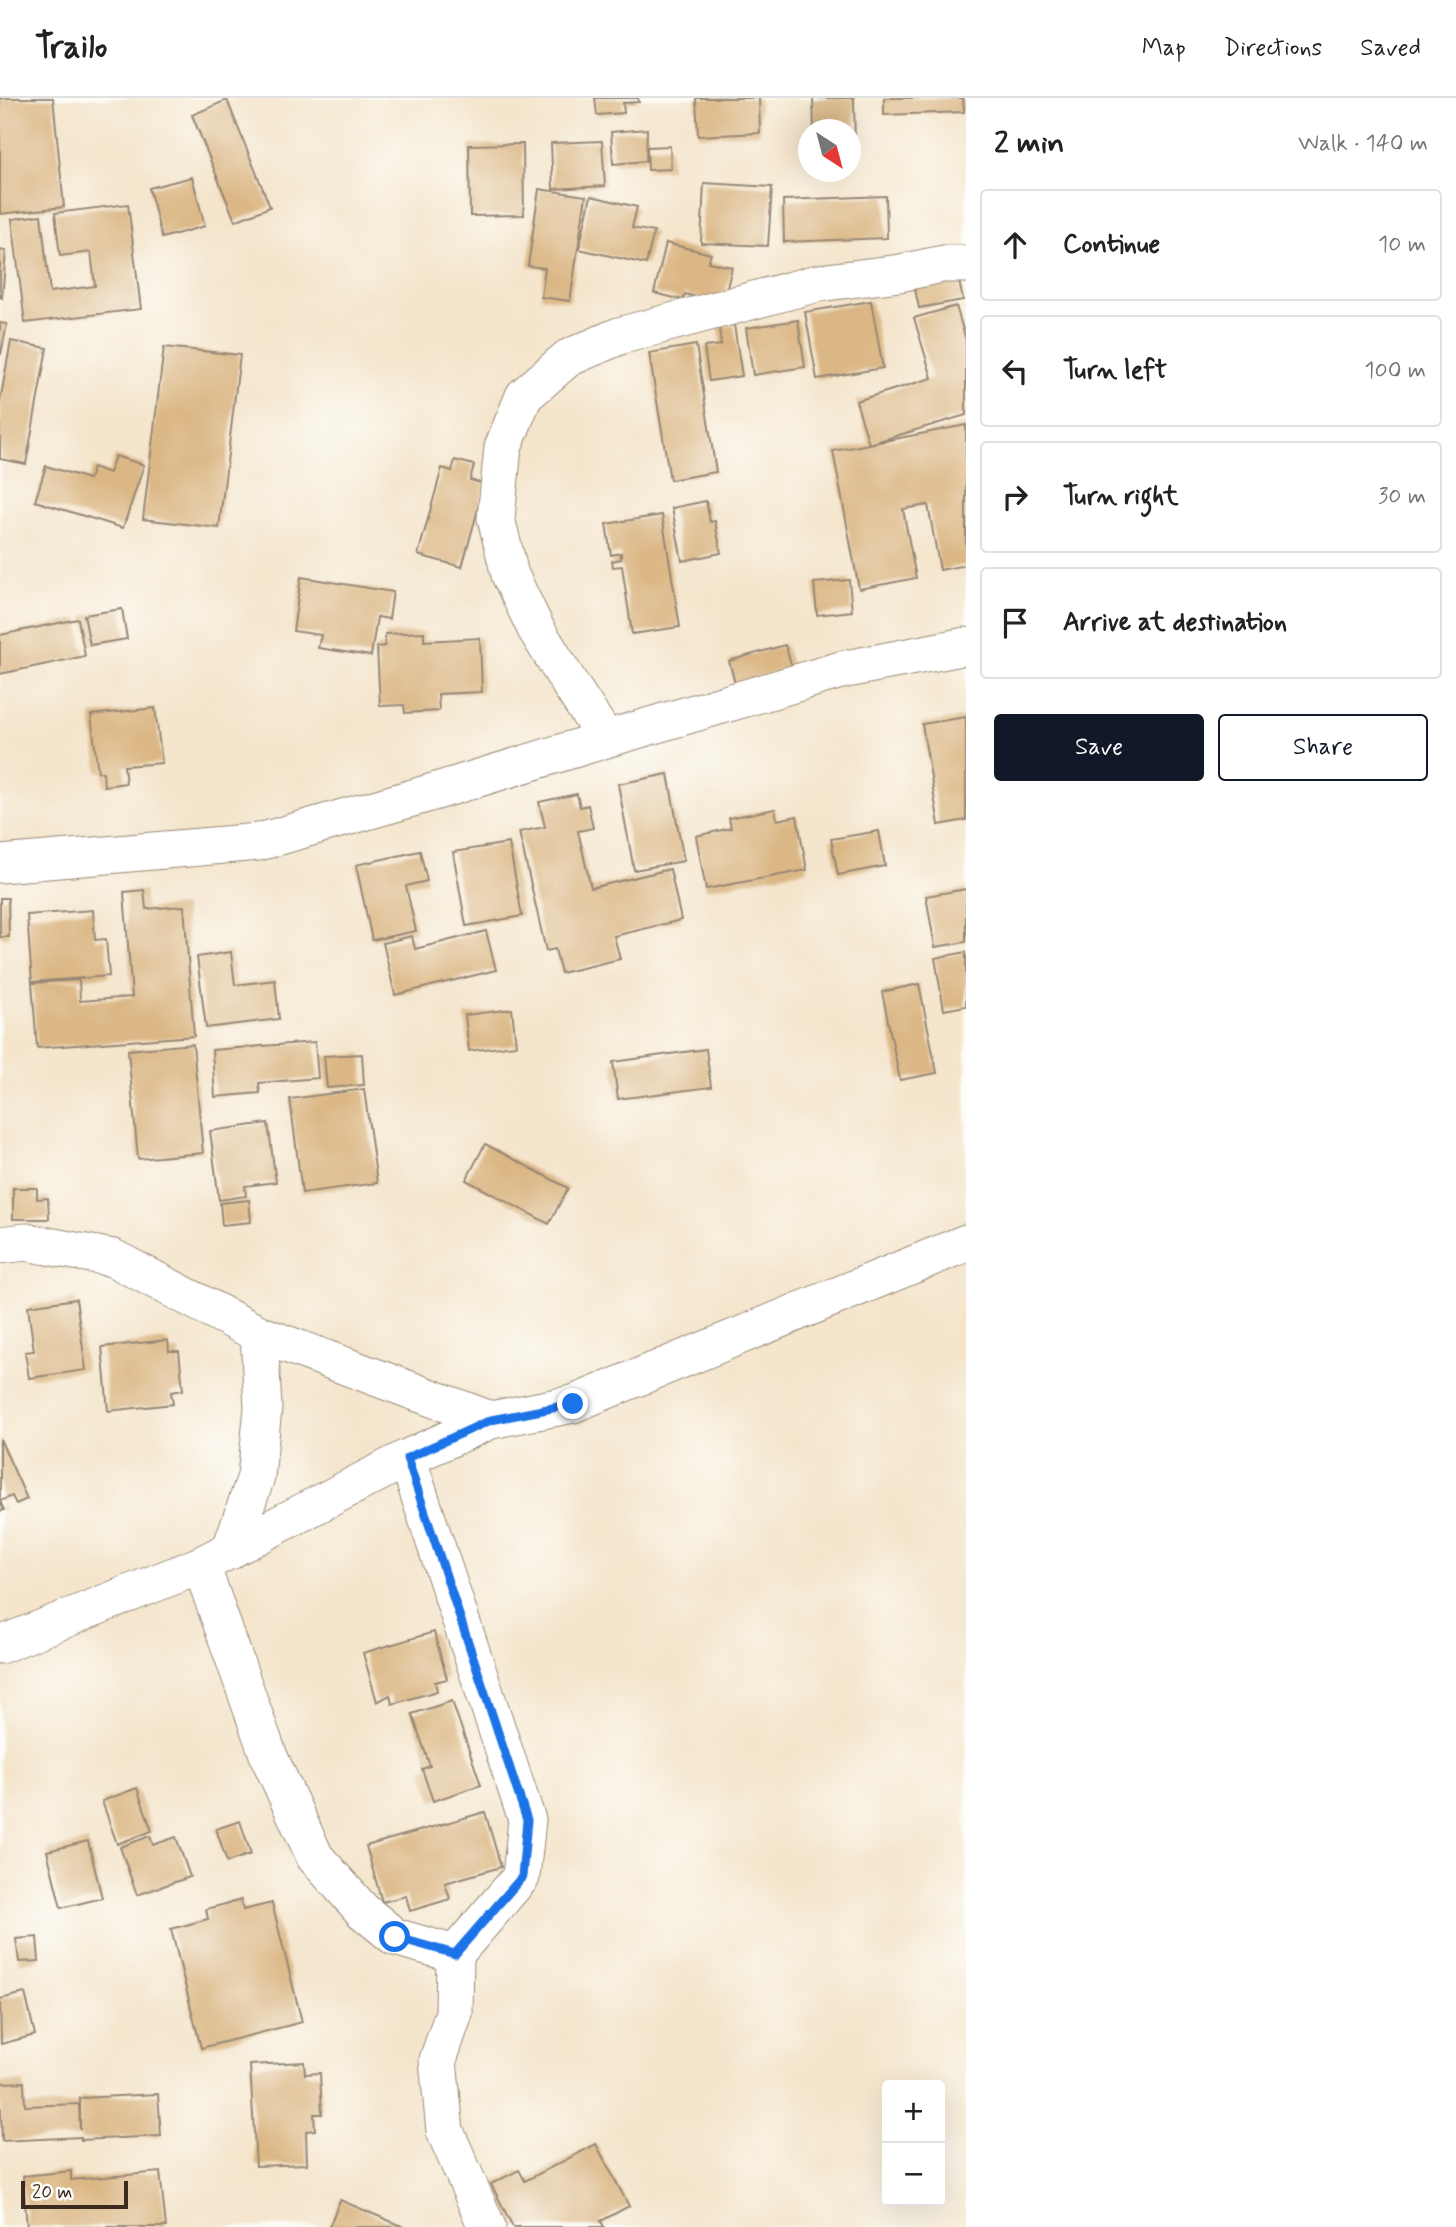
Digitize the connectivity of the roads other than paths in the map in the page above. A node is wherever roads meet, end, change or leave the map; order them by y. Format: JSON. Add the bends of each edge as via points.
{"nodes":[{"id":1,"x":966,"y":264,"type":"edge"},
{"id":2,"x":966,"y":646,"type":"edge"},
{"id":3,"x":606,"y":739,"type":"junction"},
{"id":4,"x":0,"y":864,"type":"edge"},
{"id":5,"x":966,"y":1243,"type":"edge"},
{"id":6,"x":0,"y":1245,"type":"edge"},
{"id":7,"x":259,"y":1334,"type":"junction"},
{"id":8,"x":491,"y":1420,"type":"junction"},
{"id":9,"x":407,"y":1458,"type":"junction"},
{"id":10,"x":215,"y":1558,"type":"junction"},
{"id":11,"x":0,"y":1645,"type":"edge"},
{"id":12,"x":455,"y":1954,"type":"junction"},
{"id":13,"x":487,"y":2227,"type":"edge"}],
"edges":[{"from":1,"to":3,"type":"street","via":[[818,283],[619,336],[568,358],[524,396],[503,447],[496,518],[510,575],[536,629]]},
{"from":2,"to":3,"type":"street","via":[[841,670]]},
{"from":3,"to":4,"type":"street","via":[[259,842]]},
{"from":5,"to":8,"type":"street","via":[[573,1404]]},
{"from":6,"to":7,"type":"street","via":[[26,1242],[113,1258]]},
{"from":7,"to":8,"type":"street"},
{"from":7,"to":10,"type":"street","via":[[263,1408],[256,1477]]},
{"from":8,"to":9,"type":"street"},
{"from":9,"to":10,"type":"street"},
{"from":9,"to":12,"type":"street","via":[[527,1820],[522,1877]]},
{"from":10,"to":11,"type":"street"},
{"from":10,"to":12,"type":"street","via":[[269,1757],[316,1857],[363,1911],[395,1937]]},
{"from":12,"to":13,"type":"street","via":[[454,2013],[438,2060],[445,2131]]}]}
